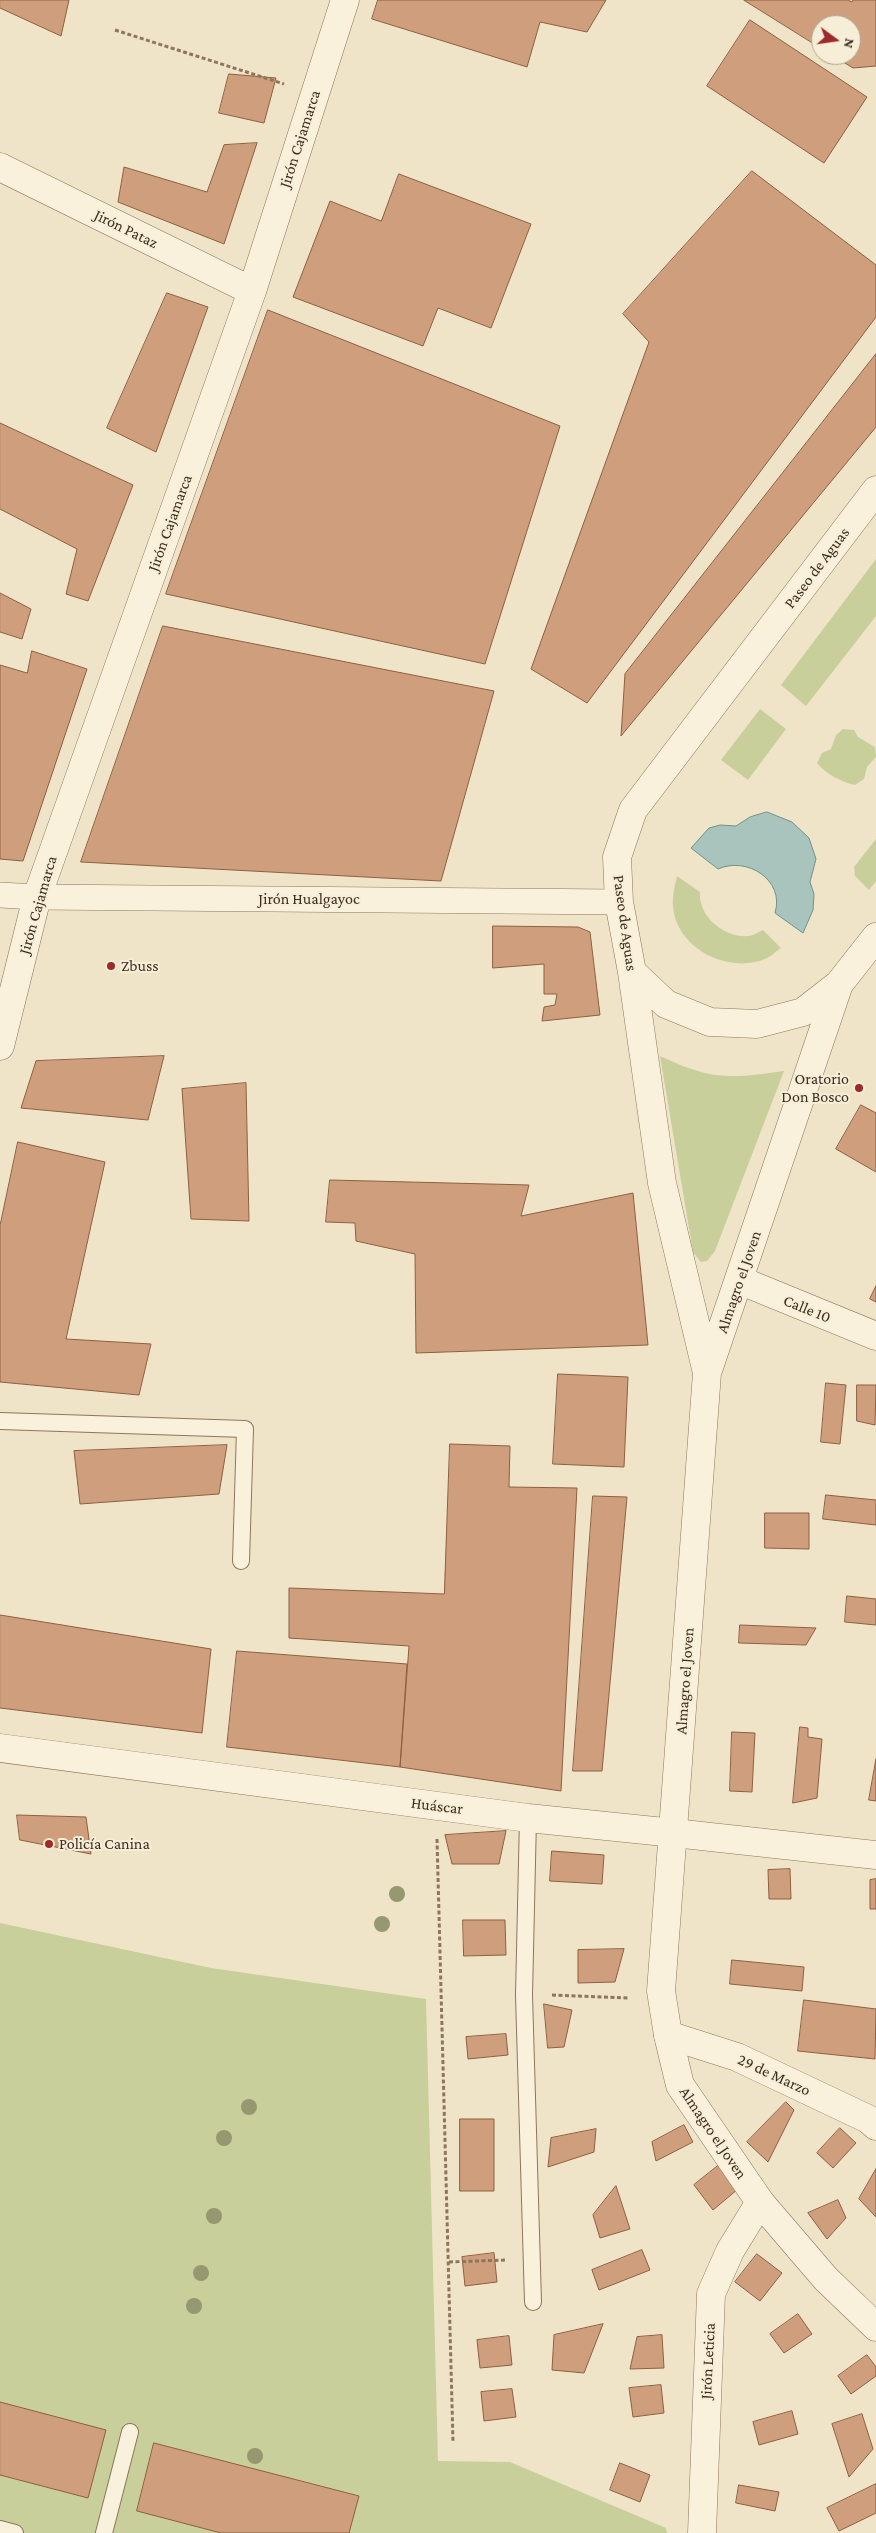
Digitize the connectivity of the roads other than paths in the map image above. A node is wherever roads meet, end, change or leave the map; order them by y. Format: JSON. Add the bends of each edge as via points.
{"nodes":[{"id":1,"x":345,"y":0,"type":"edge"},
{"id":2,"x":0,"y":167,"type":"edge"},
{"id":3,"x":252,"y":291,"type":"junction"},
{"id":4,"x":876,"y":490,"type":"edge"},
{"id":5,"x":0,"y":895,"type":"edge"},
{"id":6,"x":37,"y":898,"type":"junction"},
{"id":7,"x":619,"y":902,"type":"junction"},
{"id":8,"x":872,"y":951,"type":"edge"},
{"id":9,"x":632,"y":972,"type":"junction"},
{"id":10,"x":839,"y":984,"type":"junction"},
{"id":11,"x":0,"y":1046,"type":"edge"},
{"id":12,"x":739,"y":1280,"type":"junction"},
{"id":13,"x":876,"y":1336,"type":"edge"},
{"id":14,"x":707,"y":1373,"type":"junction"},
{"id":15,"x":0,"y":1421,"type":"edge"},
{"id":16,"x":241,"y":1560,"type":"dead end"},
{"id":17,"x":0,"y":1748,"type":"edge"},
{"id":18,"x":528,"y":1818,"type":"junction"},
{"id":19,"x":674,"y":1833,"type":"junction"},
{"id":20,"x":876,"y":1855,"type":"edge"},
{"id":21,"x":668,"y":2035,"type":"junction"},
{"id":22,"x":876,"y":2126,"type":"edge"},
{"id":23,"x":760,"y":2202,"type":"junction"},
{"id":24,"x":533,"y":2302,"type":"dead end"},
{"id":25,"x":876,"y":2327,"type":"edge"},
{"id":26,"x":130,"y":2432,"type":"dead end"},
{"id":27,"x":0,"y":2529,"type":"edge"},
{"id":28,"x":15,"y":2533,"type":"edge"},
{"id":29,"x":104,"y":2533,"type":"edge"},
{"id":30,"x":702,"y":2533,"type":"edge"}],
"edges":[{"from":1,"to":3,"type":"street","name":"Jirón Cajamarca"},
{"from":2,"to":3,"type":"street","name":"Jirón Pataz"},
{"from":3,"to":6,"type":"street","name":"Jirón Cajamarca"},
{"from":4,"to":7,"type":"street","name":"Paseo de Aguas","via":[[633,810],[617,857]]},
{"from":5,"to":6,"type":"street","name":"Jirón Hualgayoc"},
{"from":6,"to":7,"type":"street","name":"Jirón Hualgayoc"},
{"from":6,"to":11,"type":"street","name":"Jirón Cajamarca"},
{"from":7,"to":9,"type":"street","name":"Paseo de Aguas"},
{"from":8,"to":10,"type":"street"},
{"from":9,"to":10,"type":"street","via":[[666,1004],[710,1022],[758,1024],[803,1012]]},
{"from":9,"to":14,"type":"street","name":"Paseo de Aguas","via":[[662,1183]]},
{"from":10,"to":12,"type":"street","name":"Almagro el Joven"},
{"from":12,"to":13,"type":"street","name":"Calle 10"},
{"from":12,"to":14,"type":"street","name":"Almagro el Joven"},
{"from":14,"to":19,"type":"street","name":"Almagro el Joven"},
{"from":15,"to":16,"type":"lane","via":[[245,1428]]},
{"from":17,"to":18,"type":"street","name":"Huáscar"},
{"from":18,"to":19,"type":"street","name":"Huáscar"},
{"from":18,"to":24,"type":"lane","via":[[524,1995]]},
{"from":19,"to":20,"type":"street","name":"Huáscar"},
{"from":19,"to":21,"type":"street","name":"Almagro el Joven","via":[[663,1998]]},
{"from":21,"to":22,"type":"street","name":"29 de Marzo","via":[[737,2057],[868,2119]]},
{"from":21,"to":23,"type":"street","name":"Almagro el Joven","via":[[680,2085]]},
{"from":23,"to":25,"type":"street","name":"Almagro el Joven","via":[[826,2279]]},
{"from":23,"to":30,"type":"street","name":"Jirón Leticia","via":[[730,2251],[711,2294]]},
{"from":26,"to":29,"type":"lane"},
{"from":27,"to":28,"type":"lane"}]}
